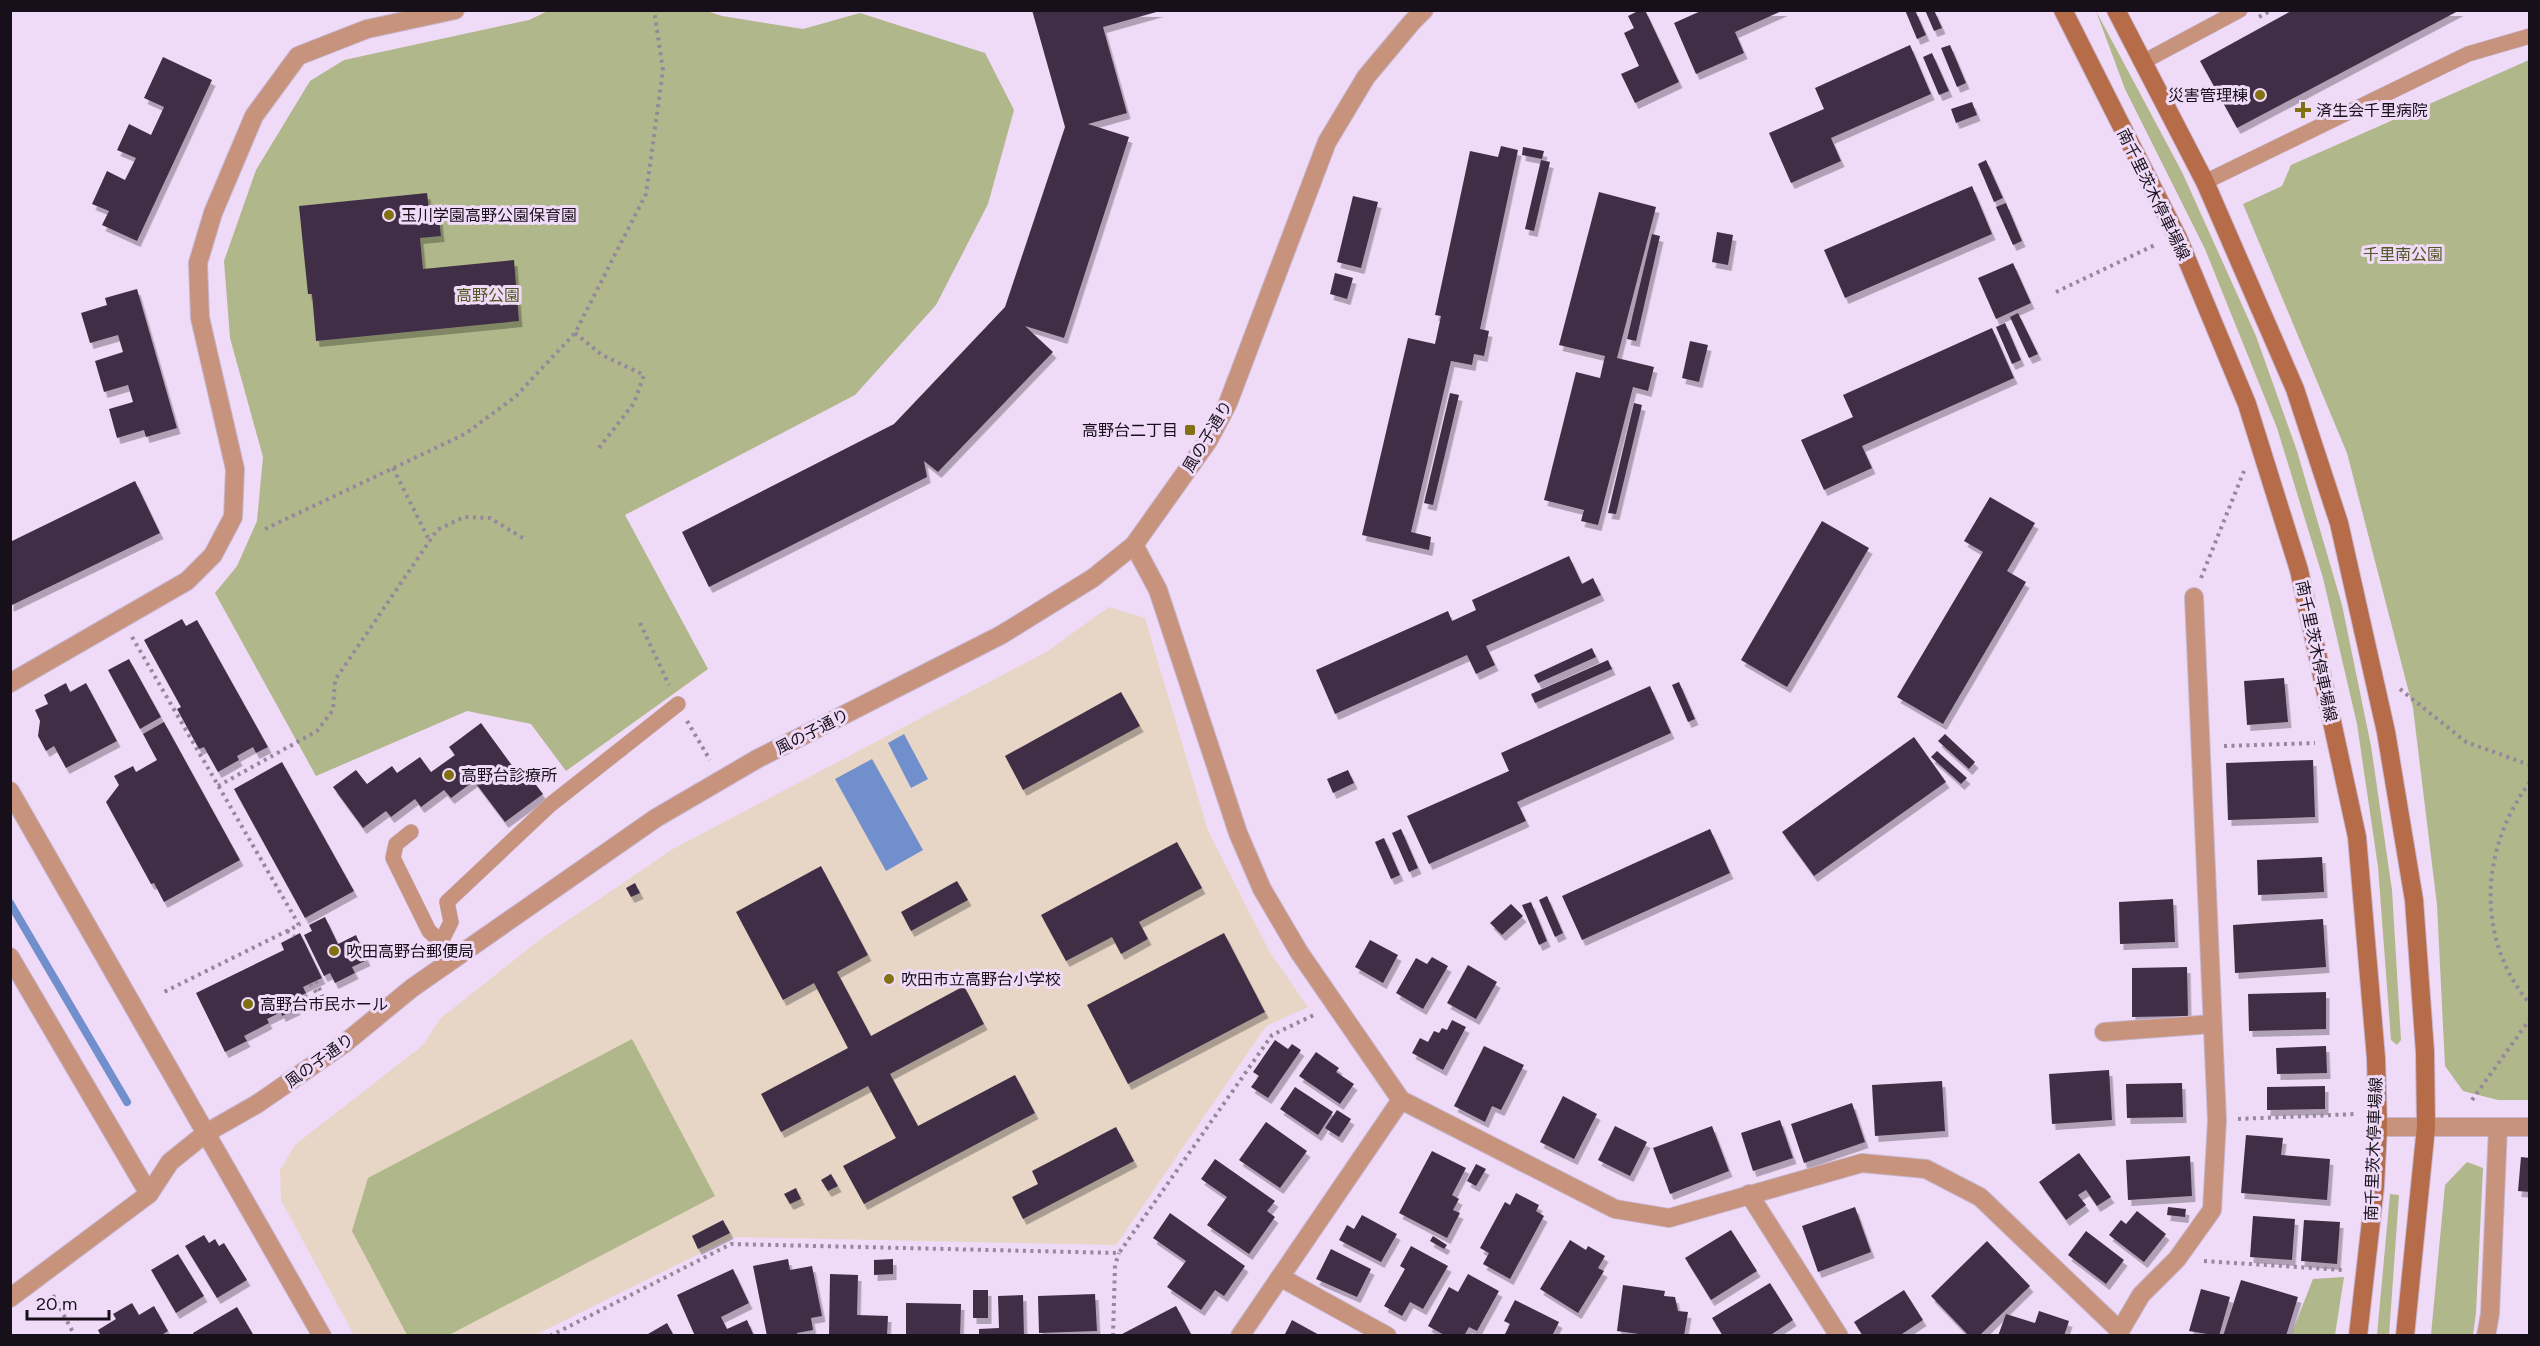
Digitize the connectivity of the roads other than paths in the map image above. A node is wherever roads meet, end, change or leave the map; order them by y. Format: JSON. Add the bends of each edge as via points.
{"nodes":[{"id":1,"x":455,"y":10,"type":"edge"},
{"id":2,"x":1424,"y":10,"type":"edge"},
{"id":3,"x":2063,"y":10,"type":"edge"},
{"id":4,"x":2115,"y":10,"type":"edge"},
{"id":5,"x":2240,"y":10,"type":"edge"},
{"id":6,"x":2529,"y":36,"type":"edge"},
{"id":7,"x":2143,"y":62,"type":"junction"},
{"id":8,"x":2205,"y":182,"type":"junction"},
{"id":9,"x":1134,"y":545,"type":"junction"},
{"id":10,"x":2194,"y":597,"type":"road end"},
{"id":11,"x":10,"y":683,"type":"edge"},
{"id":12,"x":678,"y":704,"type":"road end"},
{"id":13,"x":10,"y":791,"type":"edge"},
{"id":14,"x":411,"y":832,"type":"dead end"},
{"id":15,"x":441,"y":942,"type":"junction"},
{"id":16,"x":10,"y":957,"type":"edge"},
{"id":17,"x":450,"y":961,"type":"junction"},
{"id":18,"x":2212,"y":1024,"type":"junction"},
{"id":19,"x":2103,"y":1032,"type":"dead end"},
{"id":20,"x":1401,"y":1100,"type":"junction"},
{"id":21,"x":2378,"y":1127,"type":"junction"},
{"id":22,"x":2426,"y":1127,"type":"junction"},
{"id":23,"x":2498,"y":1127,"type":"junction"},
{"id":24,"x":2529,"y":1127,"type":"edge"},
{"id":25,"x":206,"y":1133,"type":"junction"},
{"id":26,"x":149,"y":1194,"type":"junction"},
{"id":27,"x":1749,"y":1194,"type":"junction"},
{"id":28,"x":1280,"y":1277,"type":"junction"},
{"id":29,"x":10,"y":1298,"type":"edge"},
{"id":30,"x":2120,"y":1333,"type":"edge"},
{"id":31,"x":322,"y":1335,"type":"edge"},
{"id":32,"x":1240,"y":1335,"type":"edge"},
{"id":33,"x":1387,"y":1335,"type":"edge"},
{"id":34,"x":1839,"y":1335,"type":"edge"},
{"id":35,"x":2358,"y":1335,"type":"edge"},
{"id":36,"x":2405,"y":1335,"type":"edge"},
{"id":37,"x":2486,"y":1335,"type":"edge"}],
"edges":[{"from":1,"to":11,"type":"street","via":[[367,29],[298,56],[254,116],[213,213],[198,263],[200,318],[235,469],[233,517],[213,555],[187,581]]},
{"from":2,"to":9,"type":"street","name":"風の子通り","via":[[1366,76],[1327,142],[1228,403],[1208,441]]},
{"from":3,"to":21,"type":"main road","name":"南千里茨木停車場線","via":[[2182,249],[2247,404],[2299,570],[2357,837]]},
{"from":4,"to":7,"type":"main road"},
{"from":5,"to":7,"type":"lane"},
{"from":6,"to":8,"type":"lane","via":[[2468,54]]},
{"from":7,"to":8,"type":"main road"},
{"from":8,"to":22,"type":"main road","via":[[2295,389],[2339,523],[2386,732],[2414,900]]},
{"from":9,"to":17,"type":"street","name":"風の子通り","via":[[1093,579],[1001,635],[757,759],[656,818]]},
{"from":9,"to":20,"type":"street","via":[[1158,590],[1238,832],[1262,889],[1299,952]]},
{"from":10,"to":18,"type":"street"},
{"from":12,"to":15,"type":"lane","via":[[550,805],[447,902],[451,921]]},
{"from":13,"to":25,"type":"street"},
{"from":14,"to":15,"type":"lane","via":[[396,844],[393,858],[429,931]]},
{"from":15,"to":17,"type":"lane"},
{"from":16,"to":26,"type":"street"},
{"from":17,"to":25,"type":"street","name":"風の子通り","via":[[335,1050],[257,1104]]},
{"from":18,"to":19,"type":"street"},
{"from":18,"to":30,"type":"street","via":[[2217,1120],[2212,1210],[2177,1259],[2141,1295]]},
{"from":20,"to":27,"type":"street","via":[[1615,1209],[1669,1218]]},
{"from":20,"to":28,"type":"street"},
{"from":21,"to":22,"type":"street"},
{"from":21,"to":35,"type":"main road","name":"南千里茨木停車場線"},
{"from":22,"to":23,"type":"street"},
{"from":22,"to":36,"type":"main road"},
{"from":23,"to":24,"type":"street"},
{"from":23,"to":37,"type":"street"},
{"from":25,"to":26,"type":"street","name":"風の子通り","via":[[170,1161]]},
{"from":25,"to":31,"type":"street"},
{"from":26,"to":29,"type":"street","name":"風の子通り"},
{"from":27,"to":30,"type":"street","via":[[1862,1163],[1926,1169],[1980,1197]]},
{"from":27,"to":34,"type":"street"},
{"from":28,"to":32,"type":"street"},
{"from":28,"to":33,"type":"street"}]}
